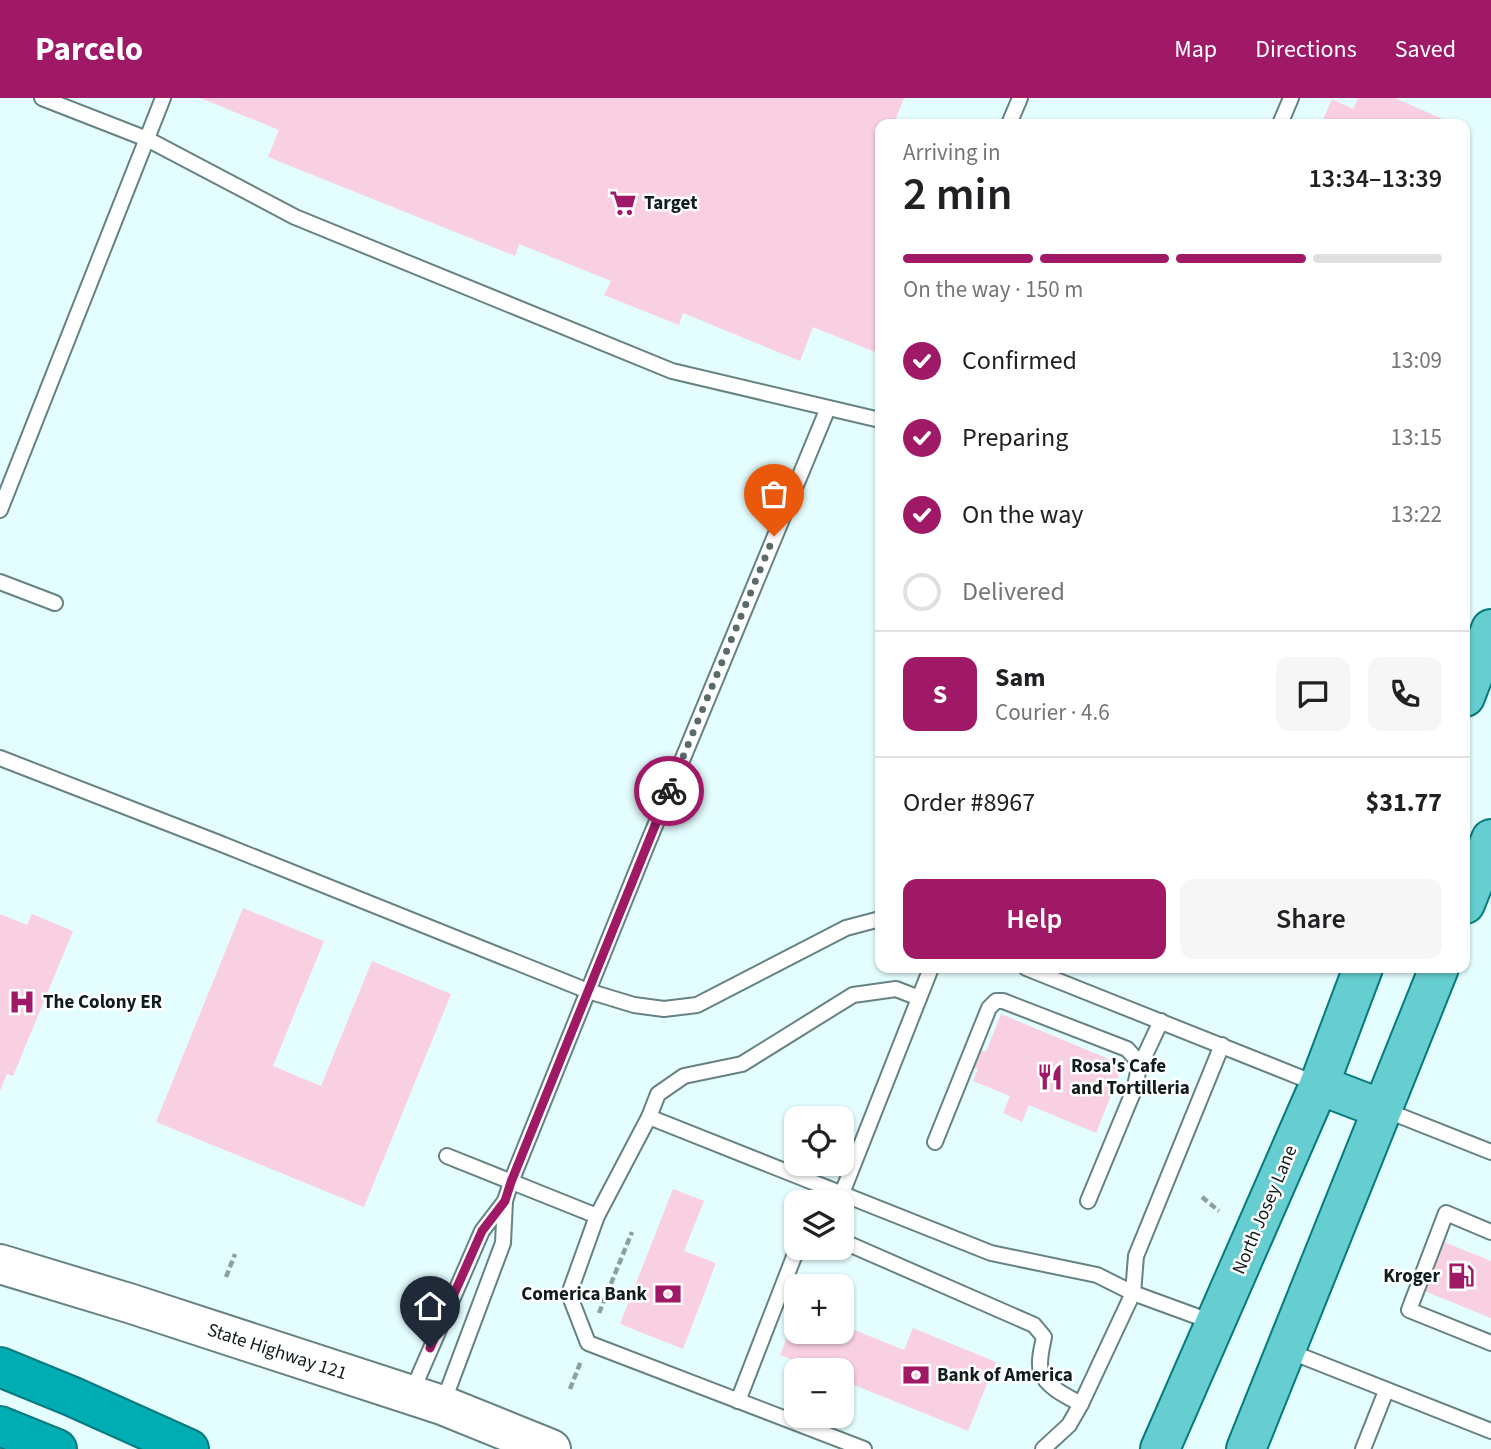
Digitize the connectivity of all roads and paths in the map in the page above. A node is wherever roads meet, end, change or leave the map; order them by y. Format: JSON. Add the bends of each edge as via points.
{"nodes":[{"id":1,"x":42,"y":98,"type":"edge"},
{"id":2,"x":163,"y":98,"type":"edge"},
{"id":3,"x":1020,"y":98,"type":"edge"},
{"id":4,"x":1291,"y":98,"type":"edge"},
{"id":5,"x":1011,"y":119,"type":"edge"},
{"id":6,"x":1282,"y":119,"type":"edge"},
{"id":7,"x":147,"y":139,"type":"junction"},
{"id":8,"x":828,"y":408,"type":"junction"},
{"id":9,"x":875,"y":419,"type":"edge"},
{"id":10,"x":0,"y":510,"type":"edge"},
{"id":11,"x":0,"y":582,"type":"edge"},
{"id":12,"x":55,"y":603,"type":"dead end"},
{"id":13,"x":1485,"y":633,"type":"edge"},
{"id":14,"x":1470,"y":681,"type":"edge"},
{"id":15,"x":0,"y":758,"type":"edge"},
{"id":16,"x":1491,"y":839,"type":"edge"},
{"id":17,"x":1470,"y":892,"type":"edge"},
{"id":18,"x":875,"y":920,"type":"edge"},
{"id":19,"x":929,"y":973,"type":"edge"},
{"id":20,"x":1039,"y":973,"type":"edge"},
{"id":21,"x":1361,"y":973,"type":"edge"},
{"id":22,"x":1437,"y":973,"type":"edge"},
{"id":23,"x":588,"y":991,"type":"junction"},
{"id":24,"x":919,"y":998,"type":"junction"},
{"id":25,"x":1161,"y":1021,"type":"junction"},
{"id":26,"x":1222,"y":1045,"type":"junction"},
{"id":27,"x":1139,"y":1068,"type":"junction"},
{"id":28,"x":1319,"y":1085,"type":"junction"},
{"id":29,"x":1382,"y":1109,"type":"junction"},
{"id":30,"x":649,"y":1117,"type":"junction"},
{"id":31,"x":936,"y":1142,"type":"dead end"},
{"id":32,"x":1491,"y":1152,"type":"edge"},
{"id":33,"x":447,"y":1156,"type":"dead end"},
{"id":34,"x":511,"y":1182,"type":"junction"},
{"id":35,"x":821,"y":1190,"type":"edge"},
{"id":36,"x":843,"y":1190,"type":"edge"},
{"id":37,"x":1202,"y":1197,"type":"dead end"},
{"id":38,"x":505,"y":1201,"type":"junction"},
{"id":39,"x":1088,"y":1201,"type":"dead end"},
{"id":40,"x":854,"y":1203,"type":"edge"},
{"id":41,"x":1219,"y":1211,"type":"dead end"},
{"id":42,"x":597,"y":1216,"type":"junction"},
{"id":43,"x":1491,"y":1231,"type":"edge"},
{"id":44,"x":632,"y":1232,"type":"dead end"},
{"id":45,"x":854,"y":1246,"type":"edge"},
{"id":46,"x":235,"y":1254,"type":"dead end"},
{"id":47,"x":793,"y":1260,"type":"edge"},
{"id":48,"x":0,"y":1264,"type":"edge"},
{"id":49,"x":226,"y":1277,"type":"dead end"},
{"id":50,"x":1133,"y":1293,"type":"junction"},
{"id":51,"x":1216,"y":1323,"type":"junction"},
{"id":52,"x":595,"y":1324,"type":"dead end"},
{"id":53,"x":1491,"y":1343,"type":"edge"},
{"id":54,"x":1285,"y":1350,"type":"junction"},
{"id":55,"x":584,"y":1354,"type":"dead end"},
{"id":56,"x":0,"y":1367,"type":"edge"},
{"id":57,"x":569,"y":1390,"type":"dead end"},
{"id":58,"x":1386,"y":1391,"type":"junction"},
{"id":59,"x":426,"y":1400,"type":"junction"},
{"id":60,"x":738,"y":1401,"type":"junction"},
{"id":61,"x":1081,"y":1404,"type":"junction"},
{"id":62,"x":0,"y":1426,"type":"edge"},
{"id":63,"x":1491,"y":1431,"type":"edge"},
{"id":64,"x":57,"y":1449,"type":"edge"},
{"id":65,"x":189,"y":1449,"type":"edge"},
{"id":66,"x":551,"y":1449,"type":"edge"},
{"id":67,"x":864,"y":1449,"type":"edge"},
{"id":68,"x":1043,"y":1449,"type":"edge"},
{"id":69,"x":1160,"y":1449,"type":"edge"},
{"id":70,"x":1246,"y":1449,"type":"edge"},
{"id":71,"x":1363,"y":1449,"type":"edge"}],
"edges":[{"from":1,"to":7,"type":"lane"},
{"from":2,"to":7,"type":"lane"},
{"from":3,"to":5,"type":"lane"},
{"from":4,"to":6,"type":"lane"},
{"from":7,"to":8,"type":"lane","via":[[295,218],[672,371]]},
{"from":7,"to":10,"type":"lane"},
{"from":8,"to":9,"type":"lane"},
{"from":8,"to":23,"type":"lane"},
{"from":11,"to":12,"type":"lane"},
{"from":13,"to":14,"type":"main road"},
{"from":15,"to":23,"type":"lane"},
{"from":16,"to":17,"type":"main road"},
{"from":18,"to":23,"type":"lane","via":[[846,928],[697,1005],[664,1009]]},
{"from":19,"to":24,"type":"lane"},
{"from":20,"to":25,"type":"lane"},
{"from":21,"to":28,"type":"main road","name":"North Josey Lane"},
{"from":22,"to":29,"type":"main road"},
{"from":23,"to":34,"type":"lane"},
{"from":24,"to":30,"type":"lane","via":[[895,989],[853,995],[742,1064],[684,1076],[658,1094]]},
{"from":24,"to":36,"type":"lane"},
{"from":25,"to":26,"type":"lane"},
{"from":25,"to":27,"type":"lane"},
{"from":26,"to":28,"type":"lane"},
{"from":26,"to":50,"type":"lane","via":[[1136,1256]]},
{"from":27,"to":31,"type":"lane","via":[[1127,1049],[996,1001],[989,1008]]},
{"from":27,"to":39,"type":"lane"},
{"from":28,"to":29,"type":"main road"},
{"from":28,"to":51,"type":"main road","name":"North Josey Lane"},
{"from":29,"to":32,"type":"lane"},
{"from":29,"to":54,"type":"main road"},
{"from":30,"to":35,"type":"lane"},
{"from":30,"to":42,"type":"lane"},
{"from":33,"to":34,"type":"lane"},
{"from":34,"to":38,"type":"lane"},
{"from":34,"to":42,"type":"lane"},
{"from":37,"to":41,"type":"path"},
{"from":38,"to":59,"type":"lane","via":[[482,1231]]},
{"from":38,"to":59,"type":"lane","via":[[503,1243]]},
{"from":40,"to":50,"type":"lane","via":[[991,1253],[1097,1275]]},
{"from":42,"to":60,"type":"lane","via":[[569,1294],[588,1343]]},
{"from":43,"to":53,"type":"lane","via":[[1446,1213],[1409,1310]]},
{"from":44,"to":52,"type":"path"},
{"from":45,"to":61,"type":"lane","via":[[1034,1325],[1044,1338],[1041,1373],[1056,1391]]},
{"from":46,"to":49,"type":"path"},
{"from":47,"to":60,"type":"lane"},
{"from":48,"to":59,"type":"main road","name":"State Highway 121"},
{"from":50,"to":51,"type":"lane"},
{"from":50,"to":61,"type":"lane"},
{"from":51,"to":69,"type":"main road","name":"North Josey Lane"},
{"from":54,"to":58,"type":"lane"},
{"from":54,"to":70,"type":"main road"},
{"from":55,"to":57,"type":"path"},
{"from":56,"to":65,"type":"highway"},
{"from":58,"to":63,"type":"lane"},
{"from":58,"to":71,"type":"lane"},
{"from":59,"to":66,"type":"main road","name":"State Highway 121"},
{"from":60,"to":67,"type":"lane"},
{"from":61,"to":68,"type":"lane","via":[[1069,1425]]},
{"from":62,"to":64,"type":"highway"}]}
